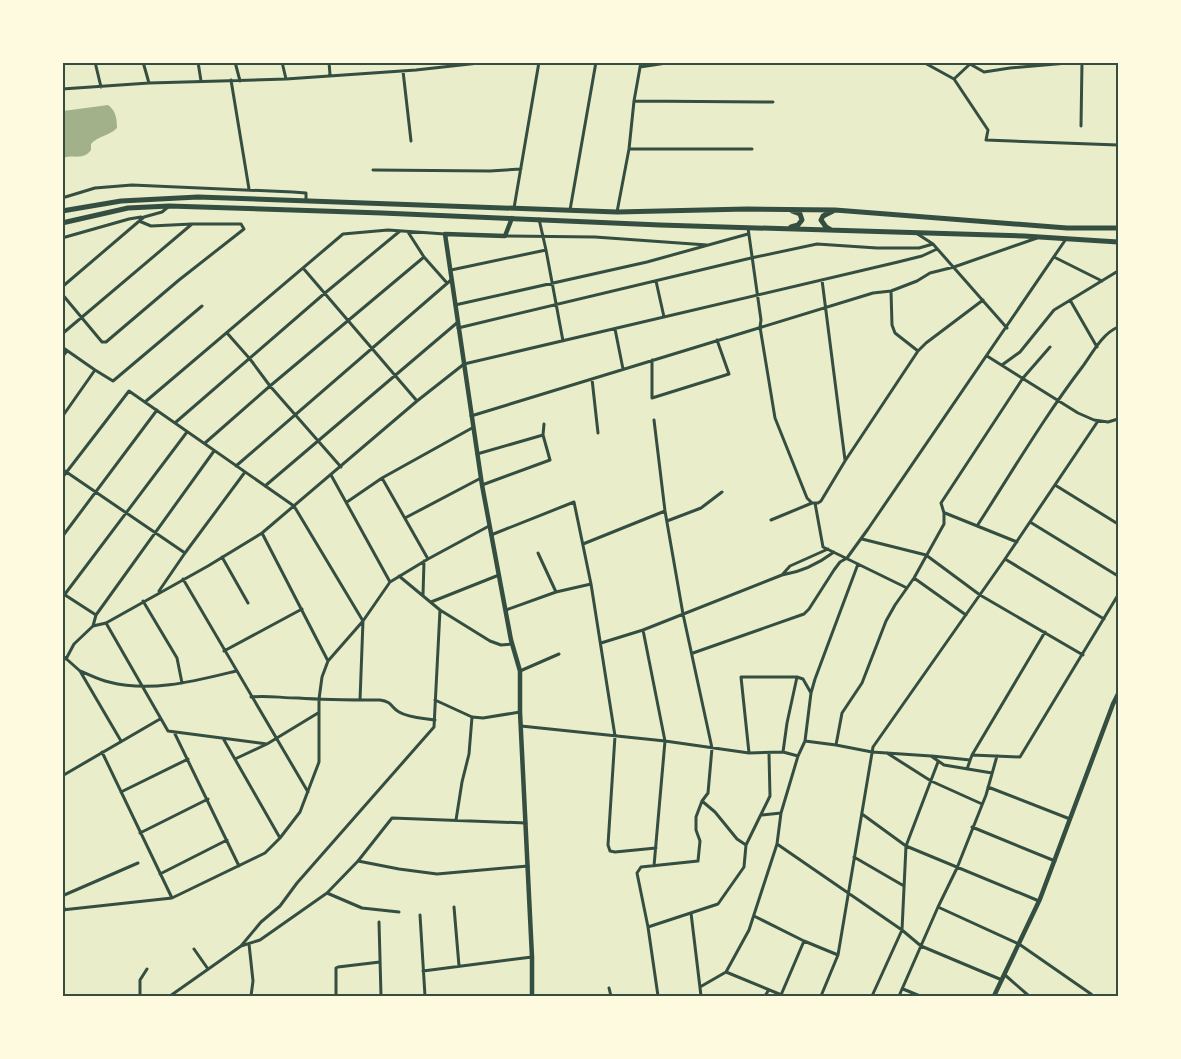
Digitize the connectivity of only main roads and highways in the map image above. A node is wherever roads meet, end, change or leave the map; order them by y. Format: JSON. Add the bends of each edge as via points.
{"nodes":[{"id":1,"x":784,"y":209,"type":"junction"},
{"id":2,"x":836,"y":210,"type":"junction"},
{"id":3,"x":62,"y":211,"type":"edge"},
{"id":4,"x":62,"y":223,"type":"edge"},
{"id":5,"x":786,"y":228,"type":"junction"},
{"id":6,"x":1118,"y":228,"type":"edge"},
{"id":7,"x":834,"y":231,"type":"junction"},
{"id":8,"x":1118,"y":242,"type":"edge"}],
"edges":[{"from":1,"to":2,"type":"main road"},
{"from":1,"to":3,"type":"main road","via":[[617,212],[198,197],[153,198]]},
{"from":1,"to":5,"type":"main road","via":[[797,212],[802,217],[798,225]]},
{"from":2,"to":6,"type":"main road","via":[[1067,228]]},
{"from":2,"to":7,"type":"main road","via":[[822,220]]},
{"from":4,"to":5,"type":"main road","via":[[128,208],[169,206]]},
{"from":5,"to":7,"type":"main road"},
{"from":7,"to":8,"type":"main road"}]}
